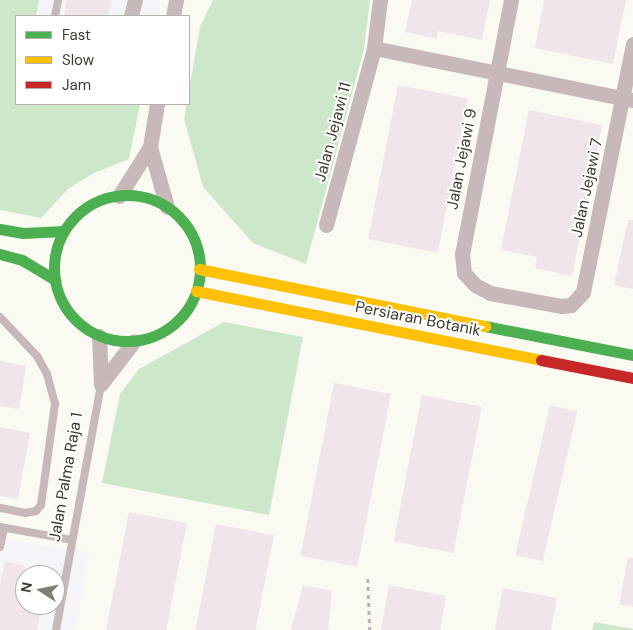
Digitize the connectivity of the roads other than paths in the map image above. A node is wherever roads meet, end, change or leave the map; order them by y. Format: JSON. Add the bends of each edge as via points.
{"nodes":[{"id":1,"x":58,"y":0,"type":"edge"},
{"id":2,"x":135,"y":0,"type":"edge"},
{"id":3,"x":176,"y":0,"type":"edge"},
{"id":4,"x":380,"y":0,"type":"edge"},
{"id":5,"x":511,"y":0,"type":"edge"},
{"id":6,"x":55,"y":15,"type":"edge"},
{"id":7,"x":131,"y":15,"type":"edge"},
{"id":8,"x":173,"y":15,"type":"edge"},
{"id":9,"x":633,"y":44,"type":"edge"},
{"id":10,"x":374,"y":48,"type":"junction"},
{"id":11,"x":497,"y":71,"type":"junction"},
{"id":12,"x":628,"y":99,"type":"edge"},
{"id":13,"x":157,"y":105,"type":"edge"},
{"id":14,"x":150,"y":147,"type":"junction"},
{"id":15,"x":119,"y":196,"type":"junction"},
{"id":16,"x":167,"y":207,"type":"junction"},
{"id":17,"x":326,"y":225,"type":"dead end"},
{"id":18,"x":0,"y":229,"type":"edge"},
{"id":19,"x":64,"y":231,"type":"junction"},
{"id":20,"x":0,"y":254,"type":"edge"},
{"id":21,"x":199,"y":269,"type":"junction"},
{"id":22,"x":54,"y":280,"type":"junction"},
{"id":23,"x":585,"y":285,"type":"joint"},
{"id":24,"x":196,"y":291,"type":"junction"},
{"id":25,"x":0,"y":317,"type":"edge"},
{"id":26,"x":98,"y":336,"type":"junction"},
{"id":27,"x":134,"y":341,"type":"junction"},
{"id":28,"x":633,"y":355,"type":"edge"},
{"id":29,"x":633,"y":378,"type":"edge"},
{"id":30,"x":101,"y":384,"type":"junction"},
{"id":31,"x":0,"y":508,"type":"edge"},
{"id":32,"x":2,"y":527,"type":"edge"},
{"id":33,"x":72,"y":540,"type":"junction"},
{"id":34,"x":0,"y":546,"type":"edge"},
{"id":35,"x":56,"y":630,"type":"edge"}],
"edges":[{"from":1,"to":6,"type":"lane"},
{"from":2,"to":7,"type":"street"},
{"from":3,"to":8,"type":"street"},
{"from":4,"to":10,"type":"street","name":"Jalan Jejawi 11"},
{"from":5,"to":11,"type":"street","name":"Jalan Jejawi 9"},
{"from":9,"to":12,"type":"street","name":"Jalan Jejawi 7"},
{"from":10,"to":11,"type":"street"},
{"from":10,"to":17,"type":"street","name":"Jalan Jejawi 11"},
{"from":11,"to":12,"type":"street"},
{"from":11,"to":23,"type":"street","name":"Jalan Jejawi 9","via":[[462,254],[464,273],[475,285],[490,293],[571,305],[579,298]]},
{"from":12,"to":23,"type":"street","name":"Jalan Jejawi 7"},
{"from":13,"to":14,"type":"street"},
{"from":14,"to":15,"type":"street"},
{"from":14,"to":16,"type":"street"},
{"from":15,"to":16,"type":"main road","via":[[136,196]]},
{"from":15,"to":19,"type":"main road","via":[[97,201]]},
{"from":16,"to":21,"type":"main road","via":[[191,234]]},
{"from":18,"to":19,"type":"main road","via":[[23,233]]},
{"from":19,"to":22,"type":"main road","via":[[56,255]]},
{"from":20,"to":22,"type":"main road","via":[[22,260]]},
{"from":21,"to":24,"type":"main road"},
{"from":21,"to":28,"type":"main road"},
{"from":22,"to":26,"type":"main road","via":[[70,314]]},
{"from":24,"to":27,"type":"main road","via":[[186,310],[172,325],[154,336]]},
{"from":24,"to":29,"type":"main road","name":"Persiaran Botanik"},
{"from":25,"to":31,"type":"lane","via":[[37,356],[47,374],[55,404],[41,505],[36,511],[26,513]]},
{"from":26,"to":27,"type":"main road"},
{"from":26,"to":30,"type":"street"},
{"from":27,"to":30,"type":"street","name":"Jalan Palma Raja 1"},
{"from":30,"to":33,"type":"lane","name":"Jalan Palma Raja 1"},
{"from":32,"to":33,"type":"lane"},
{"from":32,"to":34,"type":"lane"},
{"from":33,"to":35,"type":"lane","name":"Jalan Palma Raja 1"}]}
